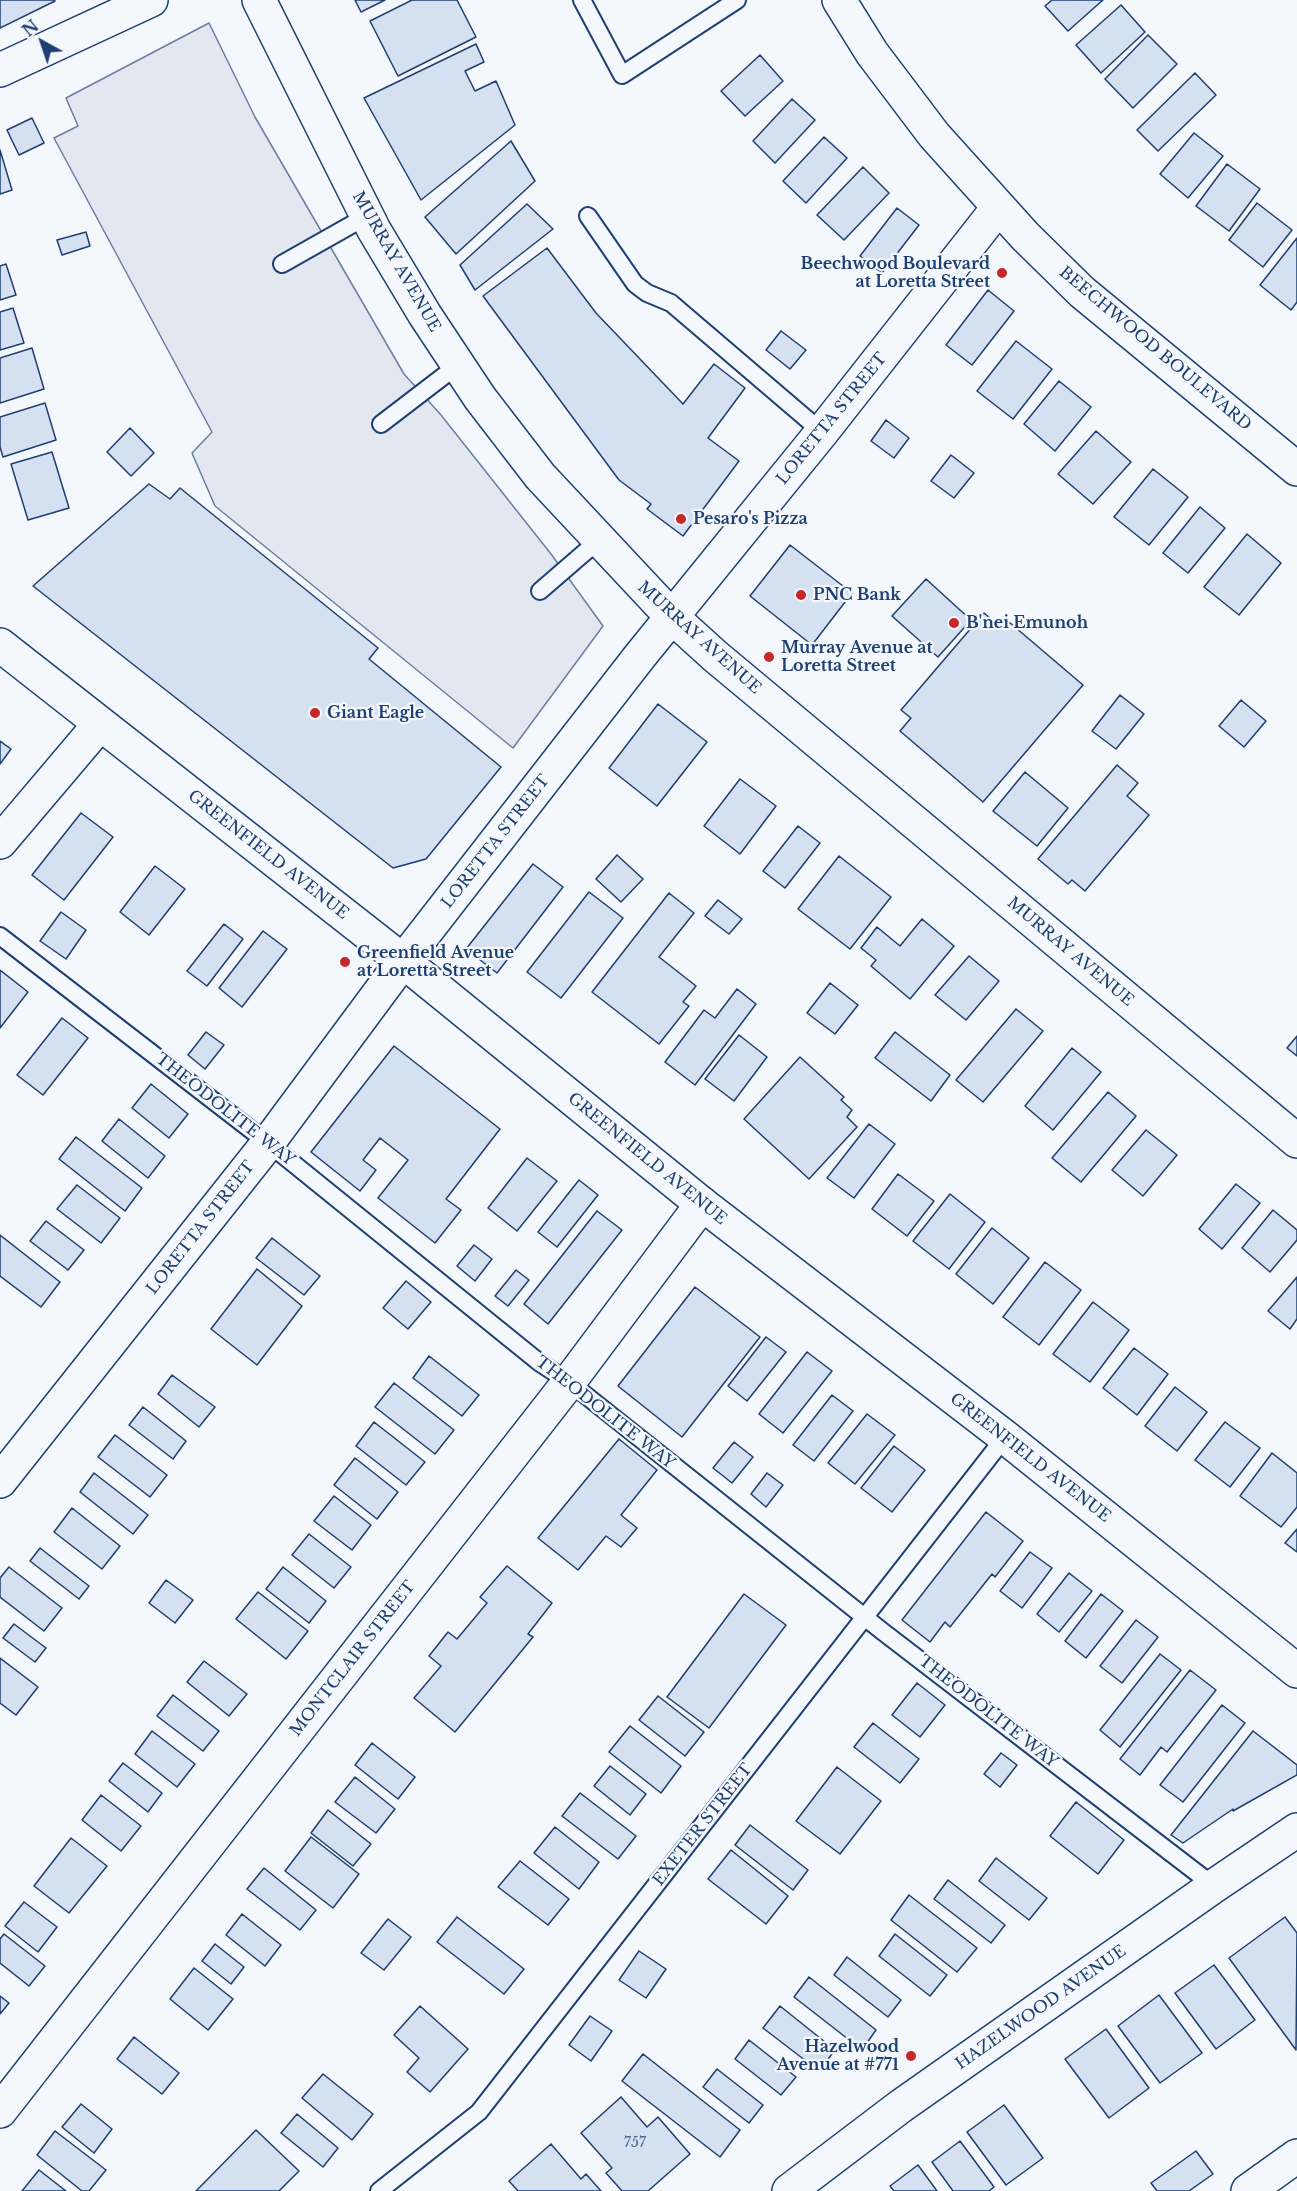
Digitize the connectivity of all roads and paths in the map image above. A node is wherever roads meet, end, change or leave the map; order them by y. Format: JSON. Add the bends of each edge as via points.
{"nodes":[{"id":1,"x":151,"y":0,"type":"edge"},
{"id":2,"x":259,"y":0,"type":"edge"},
{"id":3,"x":582,"y":0,"type":"edge"},
{"id":4,"x":737,"y":0,"type":"edge"},
{"id":5,"x":839,"y":0,"type":"edge"},
{"id":6,"x":0,"y":69,"type":"edge"},
{"id":7,"x":998,"y":208,"type":"junction"},
{"id":8,"x":367,"y":216,"type":"junction"},
{"id":9,"x":588,"y":216,"type":"dead end"},
{"id":10,"x":282,"y":264,"type":"dead end"},
{"id":11,"x":458,"y":365,"type":"junction"},
{"id":12,"x":381,"y":424,"type":"dead end"},
{"id":13,"x":822,"y":432,"type":"junction"},
{"id":14,"x":1297,"y":469,"type":"edge"},
{"id":15,"x":599,"y":540,"type":"junction"},
{"id":16,"x":540,"y":591,"type":"dead end"},
{"id":17,"x":672,"y":617,"type":"junction"},
{"id":18,"x":0,"y":645,"type":"edge"},
{"id":19,"x":100,"y":724,"type":"junction"},
{"id":20,"x":0,"y":842,"type":"edge"},
{"id":21,"x":0,"y":936,"type":"edge"},
{"id":22,"x":403,"y":961,"type":"junction"},
{"id":23,"x":1297,"y":1141,"type":"edge"},
{"id":24,"x":268,"y":1143,"type":"junction"},
{"id":25,"x":702,"y":1204,"type":"junction"},
{"id":26,"x":569,"y":1382,"type":"junction"},
{"id":27,"x":1005,"y":1437,"type":"junction"},
{"id":28,"x":0,"y":1481,"type":"edge"},
{"id":29,"x":865,"y":1617,"type":"junction"},
{"id":30,"x":1297,"y":1671,"type":"edge"},
{"id":31,"x":1297,"y":1830,"type":"edge"},
{"id":32,"x":1214,"y":1886,"type":"junction"},
{"id":33,"x":0,"y":2112,"type":"edge"},
{"id":34,"x":1297,"y":2156,"type":"edge"},
{"id":35,"x":379,"y":2191,"type":"edge"},
{"id":36,"x":789,"y":2191,"type":"edge"},
{"id":37,"x":1248,"y":2191,"type":"edge"}],
"edges":[{"from":1,"to":6,"type":"main road"},
{"from":2,"to":8,"type":"main road","name":"MURRAY AVENUE"},
{"from":3,"to":4,"type":"lane","via":[[622,75]]},
{"from":5,"to":7,"type":"main road","name":"BEECHWOOD BOULEVARD","via":[[872,53],[934,135]]},
{"from":7,"to":13,"type":"main road","name":"LORETTA STREET"},
{"from":7,"to":14,"type":"main road","name":"BEECHWOOD BOULEVARD","via":[[1082,292]]},
{"from":8,"to":10,"type":"lane"},
{"from":8,"to":11,"type":"main road","name":"MURRAY AVENUE"},
{"from":9,"to":13,"type":"lane","via":[[635,284],[671,303]]},
{"from":11,"to":12,"type":"lane"},
{"from":11,"to":15,"type":"main road","name":"MURRAY AVENUE","via":[[540,476]]},
{"from":13,"to":17,"type":"main road","name":"LORETTA STREET"},
{"from":15,"to":16,"type":"lane"},
{"from":15,"to":17,"type":"main road","name":"MURRAY AVENUE"},
{"from":17,"to":22,"type":"main road","name":"LORETTA STREET"},
{"from":17,"to":23,"type":"main road","name":"MURRAY AVENUE"},
{"from":18,"to":19,"type":"main road","name":"GREENFIELD AVENUE"},
{"from":19,"to":20,"type":"main road"},
{"from":19,"to":22,"type":"main road","name":"GREENFIELD AVENUE"},
{"from":21,"to":24,"type":"lane","name":"THEODOLITE WAY"},
{"from":22,"to":24,"type":"main road","name":"LORETTA STREET"},
{"from":22,"to":25,"type":"main road","name":"GREENFIELD AVENUE"},
{"from":24,"to":26,"type":"lane","name":"THEODOLITE WAY","via":[[540,1363]]},
{"from":24,"to":28,"type":"main road","name":"LORETTA STREET"},
{"from":25,"to":26,"type":"main road","name":"MONTCLAIR STREET"},
{"from":25,"to":27,"type":"main road","name":"GREENFIELD AVENUE"},
{"from":26,"to":29,"type":"lane","name":"THEODOLITE WAY"},
{"from":26,"to":33,"type":"main road","name":"MONTCLAIR STREET"},
{"from":27,"to":29,"type":"lane","name":"EXETER STREET"},
{"from":27,"to":30,"type":"main road","name":"GREENFIELD AVENUE"},
{"from":29,"to":32,"type":"lane","name":"THEODOLITE WAY"},
{"from":29,"to":35,"type":"lane","name":"EXETER STREET","via":[[479,2112]]},
{"from":31,"to":32,"type":"main road","name":"HAZELWOOD AVENUE"},
{"from":32,"to":36,"type":"main road","name":"HAZELWOOD AVENUE","via":[[901,2106]]},
{"from":34,"to":37,"type":"main road"}]}
